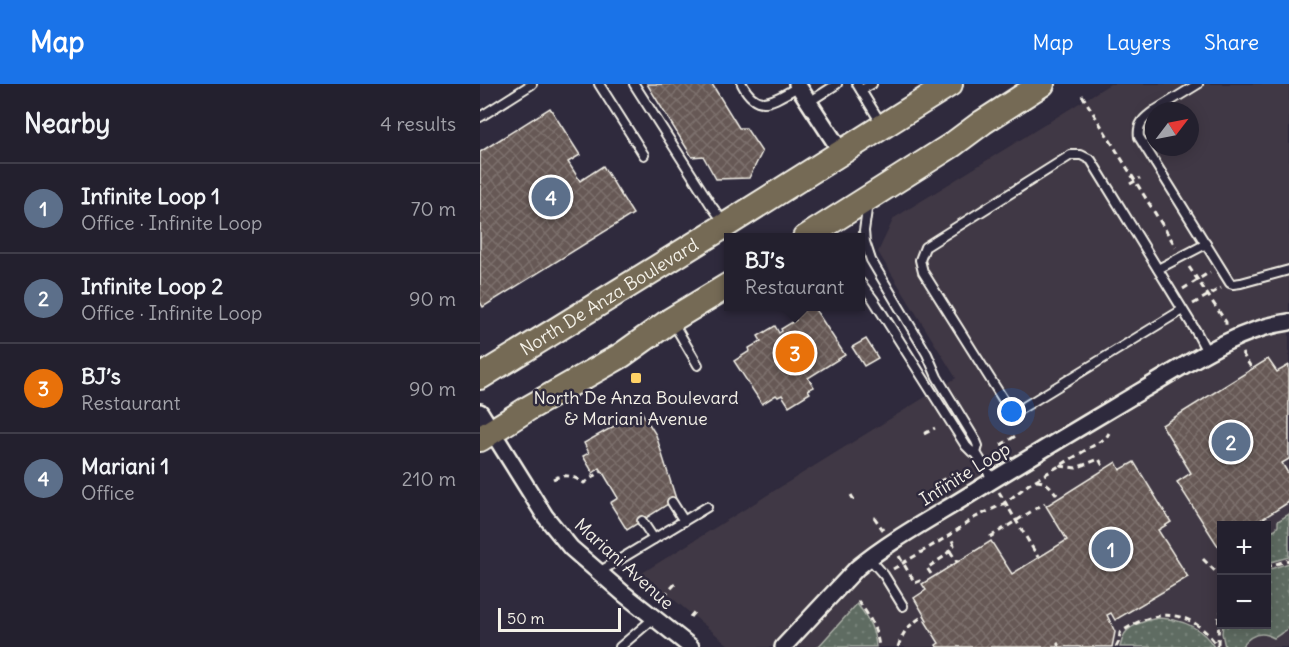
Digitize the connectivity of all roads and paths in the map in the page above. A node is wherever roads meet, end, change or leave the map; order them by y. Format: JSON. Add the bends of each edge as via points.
{"nodes":[{"id":1,"x":532,"y":84,"type":"edge"},
{"id":2,"x":599,"y":84,"type":"edge"},
{"id":3,"x":634,"y":84,"type":"edge"},
{"id":4,"x":742,"y":84,"type":"edge"},
{"id":5,"x":837,"y":84,"type":"edge"},
{"id":6,"x":872,"y":84,"type":"edge"},
{"id":7,"x":1042,"y":84,"type":"edge"},
{"id":8,"x":1198,"y":84,"type":"edge"},
{"id":9,"x":798,"y":85,"type":"edge"},
{"id":10,"x":859,"y":87,"type":"edge"},
{"id":11,"x":937,"y":90,"type":"edge"},
{"id":12,"x":1082,"y":95,"type":"dead end"},
{"id":13,"x":809,"y":102,"type":"junction"},
{"id":14,"x":1169,"y":102,"type":"edge"},
{"id":15,"x":480,"y":117,"type":"edge"},
{"id":16,"x":1145,"y":117,"type":"edge"},
{"id":17,"x":883,"y":126,"type":"junction"},
{"id":18,"x":1145,"y":147,"type":"edge"},
{"id":19,"x":842,"y":153,"type":"junction"},
{"id":20,"x":644,"y":155,"type":"dead end"},
{"id":21,"x":1151,"y":156,"type":"edge"},
{"id":22,"x":1140,"y":178,"type":"dead end"},
{"id":23,"x":1135,"y":181,"type":"junction"},
{"id":24,"x":1130,"y":184,"type":"dead end"},
{"id":25,"x":869,"y":198,"type":"junction"},
{"id":26,"x":726,"y":225,"type":"junction"},
{"id":27,"x":812,"y":233,"type":"edge"},
{"id":28,"x":864,"y":233,"type":"edge"},
{"id":29,"x":865,"y":242,"type":"edge"},
{"id":30,"x":1206,"y":244,"type":"junction"},
{"id":31,"x":1176,"y":247,"type":"dead end"},
{"id":32,"x":1188,"y":265,"type":"dead end"},
{"id":33,"x":1220,"y":266,"type":"junction"},
{"id":34,"x":1158,"y":269,"type":"junction"},
{"id":35,"x":1289,"y":270,"type":"edge"},
{"id":36,"x":1197,"y":280,"type":"junction"},
{"id":37,"x":1230,"y":283,"type":"junction"},
{"id":38,"x":724,"y":288,"type":"edge"},
{"id":39,"x":865,"y":288,"type":"edge"},
{"id":40,"x":1173,"y":294,"type":"junction"},
{"id":41,"x":1208,"y":295,"type":"junction"},
{"id":42,"x":1182,"y":310,"type":"junction"},
{"id":43,"x":672,"y":320,"type":"junction"},
{"id":44,"x":1289,"y":322,"type":"edge"},
{"id":45,"x":1226,"y":325,"type":"dead end"},
{"id":46,"x":1238,"y":346,"type":"dead end"},
{"id":47,"x":1207,"y":352,"type":"junction"},
{"id":48,"x":698,"y":365,"type":"dead end"},
{"id":49,"x":1251,"y":369,"type":"dead end"},
{"id":50,"x":480,"y":377,"type":"edge"},
{"id":51,"x":484,"y":428,"type":"edge"},
{"id":52,"x":935,"y":428,"type":"dead end"},
{"id":53,"x":1109,"y":433,"type":"dead end"},
{"id":54,"x":924,"y":435,"type":"dead end"},
{"id":55,"x":1017,"y":435,"type":"dead end"},
{"id":56,"x":1001,"y":445,"type":"dead end"},
{"id":57,"x":976,"y":453,"type":"junction"},
{"id":58,"x":1059,"y":466,"type":"junction"},
{"id":59,"x":1103,"y":466,"type":"dead end"},
{"id":60,"x":602,"y":471,"type":"dead end"},
{"id":61,"x":963,"y":473,"type":"dead end"},
{"id":62,"x":553,"y":479,"type":"dead end"},
{"id":63,"x":993,"y":480,"type":"junction"},
{"id":64,"x":940,"y":481,"type":"dead end"},
{"id":65,"x":1034,"y":481,"type":"junction"},
{"id":66,"x":851,"y":495,"type":"dead end"},
{"id":67,"x":1057,"y":495,"type":"dead end"},
{"id":68,"x":854,"y":500,"type":"dead end"},
{"id":69,"x":672,"y":502,"type":"dead end"},
{"id":70,"x":1005,"y":503,"type":"junction"},
{"id":71,"x":1045,"y":503,"type":"dead end"},
{"id":72,"x":707,"y":507,"type":"dead end"},
{"id":73,"x":874,"y":517,"type":"dead end"},
{"id":74,"x":642,"y":521,"type":"dead end"},
{"id":75,"x":684,"y":521,"type":"junction"},
{"id":76,"x":1016,"y":521,"type":"junction"},
{"id":77,"x":884,"y":532,"type":"dead end"},
{"id":78,"x":950,"y":536,"type":"junction"},
{"id":79,"x":990,"y":537,"type":"dead end"},
{"id":80,"x":654,"y":539,"type":"junction"},
{"id":81,"x":950,"y":551,"type":"junction"},
{"id":82,"x":899,"y":556,"type":"dead end"},
{"id":83,"x":1038,"y":557,"type":"dead end"},
{"id":84,"x":869,"y":558,"type":"junction"},
{"id":85,"x":1203,"y":559,"type":"dead end"},
{"id":86,"x":1289,"y":560,"type":"edge"},
{"id":87,"x":957,"y":562,"type":"dead end"},
{"id":88,"x":903,"y":563,"type":"junction"},
{"id":89,"x":1271,"y":565,"type":"edge"},
{"id":90,"x":893,"y":569,"type":"dead end"},
{"id":91,"x":599,"y":572,"type":"junction"},
{"id":92,"x":931,"y":574,"type":"dead end"},
{"id":93,"x":1218,"y":575,"type":"edge"},
{"id":94,"x":922,"y":580,"type":"dead end"},
{"id":95,"x":675,"y":584,"type":"dead end"},
{"id":96,"x":664,"y":596,"type":"dead end"},
{"id":97,"x":858,"y":601,"type":"dead end"},
{"id":98,"x":903,"y":606,"type":"dead end"},
{"id":99,"x":695,"y":611,"type":"dead end"},
{"id":100,"x":925,"y":615,"type":"dead end"},
{"id":101,"x":690,"y":617,"type":"dead end"},
{"id":102,"x":654,"y":618,"type":"junction"},
{"id":103,"x":1219,"y":629,"type":"edge"},
{"id":104,"x":1218,"y":646,"type":"edge"},
{"id":105,"x":620,"y":647,"type":"edge"},
{"id":106,"x":691,"y":647,"type":"edge"},
{"id":107,"x":783,"y":647,"type":"edge"},
{"id":108,"x":879,"y":647,"type":"edge"},
{"id":109,"x":898,"y":647,"type":"edge"},
{"id":110,"x":1116,"y":647,"type":"edge"}],
"edges":[{"from":1,"to":15,"type":"lane"},
{"from":2,"to":20,"type":"lane"},
{"from":3,"to":26,"type":"lane"},
{"from":4,"to":9,"type":"lane","via":[[752,99],[761,103],[772,101]]},
{"from":5,"to":13,"type":"lane"},
{"from":6,"to":10,"type":"lane"},
{"from":7,"to":25,"type":"main road"},
{"from":8,"to":14,"type":"lane"},
{"from":9,"to":13,"type":"street"},
{"from":10,"to":17,"type":"lane"},
{"from":11,"to":17,"type":"main road","name":"North De Anza Boulevard"},
{"from":12,"to":23,"type":"path"},
{"from":13,"to":19,"type":"street"},
{"from":16,"to":18,"type":"lane","via":[[1138,129]]},
{"from":17,"to":19,"type":"main road","name":"North De Anza Boulevard"},
{"from":19,"to":26,"type":"main road","name":"North De Anza Boulevard"},
{"from":21,"to":30,"type":"lane"},
{"from":22,"to":23,"type":"path"},
{"from":23,"to":24,"type":"path"},
{"from":23,"to":31,"type":"path"},
{"from":25,"to":27,"type":"main road"},
{"from":25,"to":28,"type":"lane","name":"Infinite Loop"},
{"from":26,"to":50,"type":"main road","name":"North De Anza Boulevard"},
{"from":29,"to":57,"type":"lane","name":"Infinite Loop","via":[[976,441]]},
{"from":30,"to":33,"type":"lane"},
{"from":30,"to":34,"type":"lane"},
{"from":32,"to":36,"type":"path"},
{"from":33,"to":36,"type":"path"},
{"from":33,"to":37,"type":"lane"},
{"from":34,"to":40,"type":"lane"},
{"from":34,"to":42,"type":"lane","via":[[1091,160],[1081,154],[1071,155],[925,247],[920,260],[923,272],[1006,404],[1019,410]]},
{"from":35,"to":37,"type":"lane"},
{"from":36,"to":40,"type":"path"},
{"from":36,"to":41,"type":"path"},
{"from":37,"to":41,"type":"path"},
{"from":38,"to":43,"type":"main road"},
{"from":39,"to":57,"type":"lane","name":"Infinite Loop","via":[[966,446]]},
{"from":40,"to":42,"type":"lane"},
{"from":41,"to":42,"type":"path"},
{"from":41,"to":45,"type":"path"},
{"from":42,"to":47,"type":"lane"},
{"from":43,"to":48,"type":"lane"},
{"from":43,"to":51,"type":"main road","via":[[622,355],[529,408]]},
{"from":44,"to":47,"type":"street","name":"Infinite Loop","via":[[1277,323]]},
{"from":46,"to":49,"type":"path"},
{"from":47,"to":63,"type":"street","name":"Infinite Loop"},
{"from":51,"to":91,"type":"street","name":"Mariani Avenue","via":[[545,516],[571,548]]},
{"from":52,"to":54,"type":"path"},
{"from":53,"to":58,"type":"path"},
{"from":55,"to":56,"type":"path"},
{"from":57,"to":63,"type":"lane"},
{"from":58,"to":59,"type":"path","via":[[1076,468],[1099,459]]},
{"from":58,"to":65,"type":"path"},
{"from":60,"to":62,"type":"path","via":[[584,483],[574,476]]},
{"from":61,"to":64,"type":"path"},
{"from":63,"to":70,"type":"path"},
{"from":63,"to":84,"type":"street","name":"Infinite Loop"},
{"from":65,"to":67,"type":"path","via":[[1049,484]]},
{"from":65,"to":70,"type":"path"},
{"from":66,"to":68,"type":"path"},
{"from":69,"to":75,"type":"lane"},
{"from":70,"to":76,"type":"path"},
{"from":70,"to":78,"type":"path","via":[[974,518]]},
{"from":71,"to":76,"type":"path"},
{"from":72,"to":75,"type":"lane"},
{"from":73,"to":77,"type":"path"},
{"from":74,"to":80,"type":"lane"},
{"from":75,"to":80,"type":"lane"},
{"from":76,"to":79,"type":"path"},
{"from":76,"to":83,"type":"path"},
{"from":78,"to":81,"type":"path","via":[[954,545]]},
{"from":78,"to":88,"type":"path"},
{"from":80,"to":91,"type":"lane"},
{"from":81,"to":87,"type":"path"},
{"from":81,"to":92,"type":"path","via":[[927,568]]},
{"from":82,"to":88,"type":"path"},
{"from":84,"to":98,"type":"lane"},
{"from":84,"to":107,"type":"street","name":"Infinite Loop"},
{"from":85,"to":93,"type":"path"},
{"from":86,"to":89,"type":"path"},
{"from":88,"to":90,"type":"path"},
{"from":88,"to":94,"type":"path","via":[[915,583]]},
{"from":91,"to":102,"type":"street","name":"Mariani Avenue"},
{"from":95,"to":96,"type":"path"},
{"from":97,"to":108,"type":"path","via":[[872,620]]},
{"from":99,"to":101,"type":"path"},
{"from":100,"to":109,"type":"path","via":[[906,628]]},
{"from":102,"to":105,"type":"lane"},
{"from":102,"to":106,"type":"street","name":"Mariani Avenue"},
{"from":103,"to":104,"type":"path"},
{"from":104,"to":110,"type":"path","via":[[1205,630],[1169,615],[1131,625],[1120,633]]}]}
